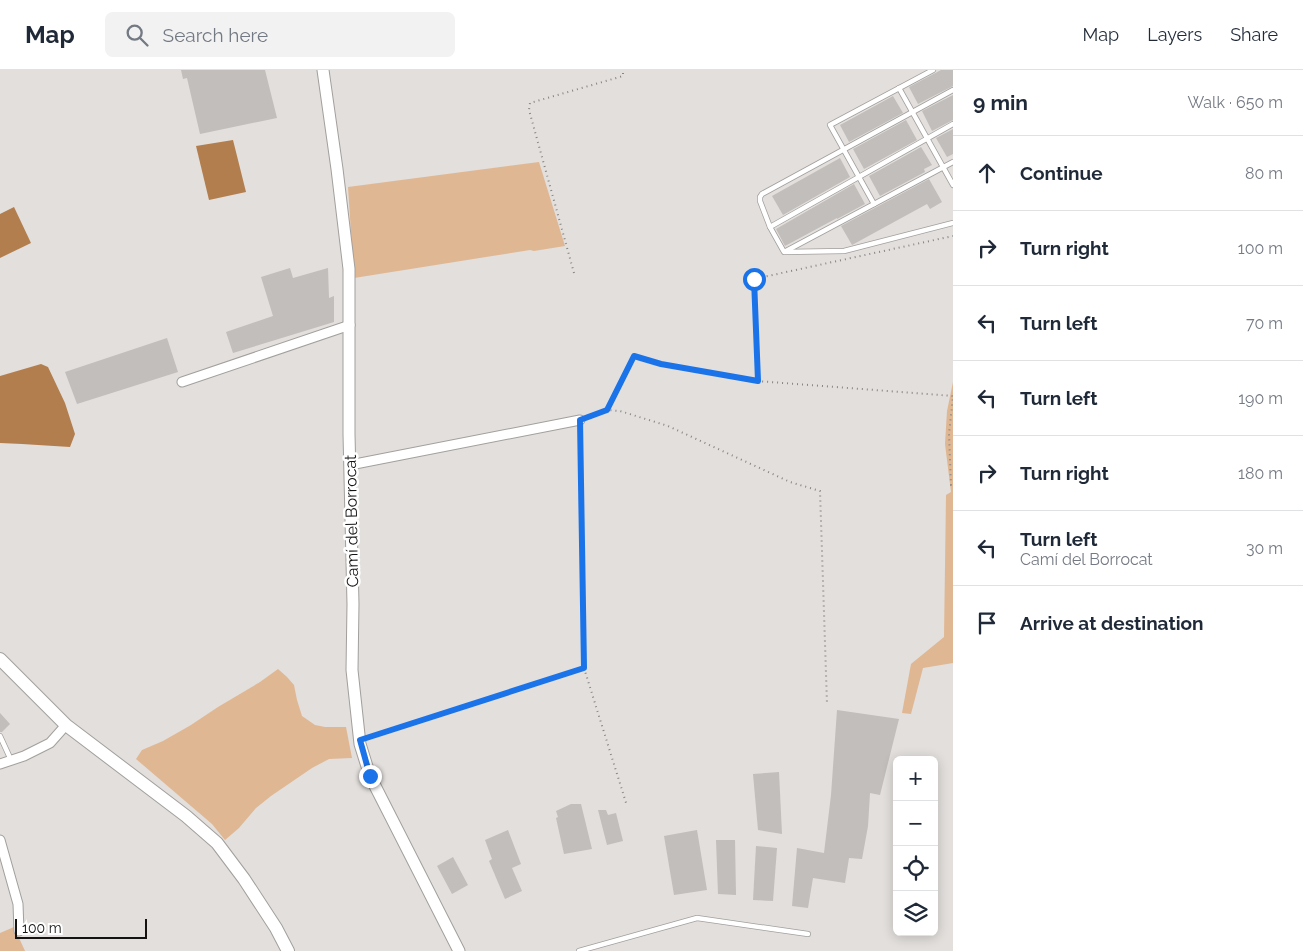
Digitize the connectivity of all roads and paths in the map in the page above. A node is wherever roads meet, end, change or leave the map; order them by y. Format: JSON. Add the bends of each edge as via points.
{"nodes":[{"id":1,"x":323,"y":70,"type":"edge"},
{"id":2,"x":624,"y":70,"type":"edge"},
{"id":3,"x":933,"y":70,"type":"edge"},
{"id":4,"x":899,"y":88,"type":"junction"},
{"id":5,"x":953,"y":90,"type":"edge"},
{"id":6,"x":912,"y":112,"type":"junction"},
{"id":7,"x":953,"y":124,"type":"edge"},
{"id":8,"x":927,"y":139,"type":"junction"},
{"id":9,"x":843,"y":150,"type":"junction"},
{"id":10,"x":953,"y":162,"type":"edge"},
{"id":11,"x":943,"y":167,"type":"junction"},
{"id":12,"x":859,"y":177,"type":"junction"},
{"id":13,"x":953,"y":185,"type":"edge"},
{"id":14,"x":874,"y":204,"type":"junction"},
{"id":15,"x":953,"y":223,"type":"edge"},
{"id":16,"x":770,"y":227,"type":"junction"},
{"id":17,"x":953,"y":236,"type":"edge"},
{"id":18,"x":784,"y":252,"type":"junction"},
{"id":19,"x":574,"y":273,"type":"dead end"},
{"id":20,"x":350,"y":325,"type":"junction"},
{"id":21,"x":758,"y":381,"type":"junction"},
{"id":22,"x":182,"y":382,"type":"dead end"},
{"id":23,"x":953,"y":395,"type":"edge"},
{"id":24,"x":607,"y":410,"type":"junction"},
{"id":25,"x":580,"y":420,"type":"junction"},
{"id":26,"x":350,"y":465,"type":"junction"},
{"id":27,"x":953,"y":484,"type":"edge"},
{"id":28,"x":2,"y":665,"type":"edge"},
{"id":29,"x":584,"y":668,"type":"junction"},
{"id":30,"x":827,"y":704,"type":"dead end"},
{"id":31,"x":66,"y":725,"type":"junction"},
{"id":32,"x":0,"y":736,"type":"edge"},
{"id":33,"x":360,"y":740,"type":"junction"},
{"id":34,"x":11,"y":761,"type":"junction"},
{"id":35,"x":0,"y":764,"type":"edge"},
{"id":36,"x":627,"y":806,"type":"dead end"},
{"id":37,"x":0,"y":840,"type":"edge"},
{"id":38,"x":19,"y":931,"type":"dead end"},
{"id":39,"x":808,"y":934,"type":"dead end"},
{"id":40,"x":288,"y":951,"type":"edge"},
{"id":41,"x":459,"y":951,"type":"edge"},
{"id":42,"x":579,"y":951,"type":"edge"}],
"edges":[{"from":1,"to":20,"type":"street","name":"Camí del Borrocat","via":[[350,269]]},
{"from":2,"to":19,"type":"path","via":[[623,76],[530,103]]},
{"from":3,"to":4,"type":"lane"},
{"from":4,"to":6,"type":"lane"},
{"from":4,"to":9,"type":"lane","via":[[830,125]]},
{"from":5,"to":6,"type":"lane"},
{"from":6,"to":8,"type":"lane"},
{"from":6,"to":9,"type":"lane"},
{"from":7,"to":8,"type":"lane"},
{"from":8,"to":11,"type":"lane"},
{"from":8,"to":12,"type":"lane"},
{"from":9,"to":12,"type":"lane"},
{"from":9,"to":16,"type":"lane","via":[[762,194],[760,201]]},
{"from":10,"to":11,"type":"lane"},
{"from":11,"to":13,"type":"lane"},
{"from":11,"to":14,"type":"lane"},
{"from":12,"to":14,"type":"lane"},
{"from":12,"to":16,"type":"lane"},
{"from":14,"to":18,"type":"lane"},
{"from":15,"to":18,"type":"lane","via":[[844,251]]},
{"from":16,"to":18,"type":"lane"},
{"from":17,"to":21,"type":"path","via":[[754,279]]},
{"from":20,"to":22,"type":"street"},
{"from":20,"to":26,"type":"street","name":"Camí del Borrocat"},
{"from":21,"to":23,"type":"path"},
{"from":21,"to":24,"type":"path","via":[[661,364],[634,356]]},
{"from":23,"to":27,"type":"path","via":[[949,434]]},
{"from":24,"to":25,"type":"path"},
{"from":24,"to":30,"type":"path","via":[[668,426],[790,482],[820,491]]},
{"from":25,"to":26,"type":"street"},
{"from":25,"to":29,"type":"path"},
{"from":26,"to":33,"type":"street","name":"Camí del Borrocat","via":[[352,670]]},
{"from":28,"to":31,"type":"main road"},
{"from":29,"to":33,"type":"path"},
{"from":29,"to":36,"type":"path"},
{"from":31,"to":34,"type":"street","via":[[50,743]]},
{"from":31,"to":40,"type":"main road","via":[[186,816],[217,844],[244,879]]},
{"from":32,"to":34,"type":"lane"},
{"from":33,"to":41,"type":"street","name":"Camí del Borrocat","via":[[370,776]]},
{"from":34,"to":35,"type":"street"},
{"from":37,"to":38,"type":"street","via":[[18,904]]},
{"from":39,"to":42,"type":"lane","via":[[697,918]]}]}
